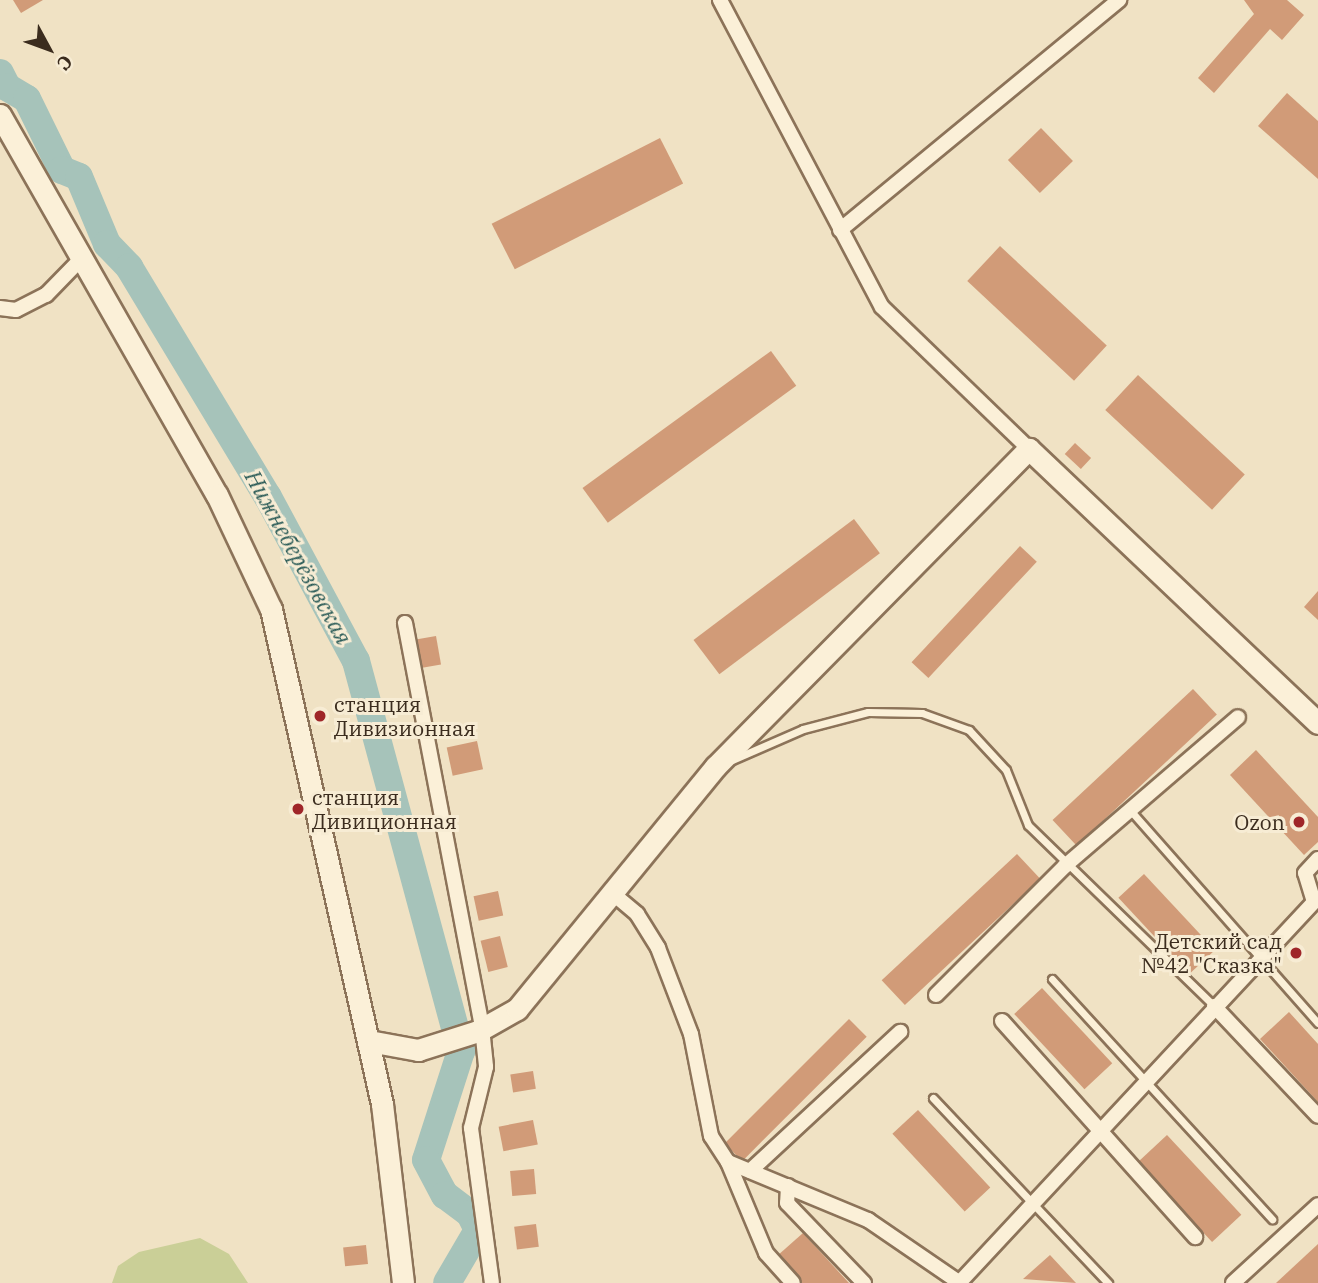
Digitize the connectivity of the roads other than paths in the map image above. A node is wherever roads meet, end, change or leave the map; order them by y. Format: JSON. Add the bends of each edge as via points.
{"nodes":[{"id":1,"x":720,"y":0,"type":"edge"},
{"id":2,"x":1119,"y":0,"type":"edge"},
{"id":3,"x":0,"y":115,"type":"edge"},
{"id":4,"x":840,"y":230,"type":"junction"},
{"id":5,"x":81,"y":258,"type":"junction"},
{"id":6,"x":0,"y":308,"type":"edge"},
{"id":7,"x":1029,"y":449,"type":"junction"},
{"id":8,"x":405,"y":623,"type":"dead end"},
{"id":9,"x":1238,"y":717,"type":"dead end"},
{"id":10,"x":1318,"y":723,"type":"edge"},
{"id":11,"x":715,"y":767,"type":"junction"},
{"id":12,"x":1130,"y":810,"type":"junction"},
{"id":13,"x":1318,"y":859,"type":"edge"},
{"id":14,"x":1065,"y":866,"type":"junction"},
{"id":15,"x":611,"y":892,"type":"junction"},
{"id":16,"x":1261,"y":957,"type":"junction"},
{"id":17,"x":1052,"y":979,"type":"dead end"},
{"id":18,"x":936,"y":995,"type":"dead end"},
{"id":19,"x":1214,"y":1006,"type":"junction"},
{"id":20,"x":1002,"y":1021,"type":"dead end"},
{"id":21,"x":1318,"y":1023,"type":"edge"},
{"id":22,"x":482,"y":1028,"type":"junction"},
{"id":23,"x":900,"y":1032,"type":"dead end"},
{"id":24,"x":369,"y":1041,"type":"junction"},
{"id":25,"x":1144,"y":1079,"type":"junction"},
{"id":26,"x":933,"y":1098,"type":"dead end"},
{"id":27,"x":1318,"y":1116,"type":"edge"},
{"id":28,"x":1098,"y":1128,"type":"junction"},
{"id":29,"x":728,"y":1162,"type":"junction"},
{"id":30,"x":750,"y":1171,"type":"junction"},
{"id":31,"x":788,"y":1186,"type":"junction"},
{"id":32,"x":1030,"y":1200,"type":"junction"},
{"id":33,"x":1318,"y":1205,"type":"edge"},
{"id":34,"x":1272,"y":1219,"type":"dead end"},
{"id":35,"x":1195,"y":1237,"type":"dead end"},
{"id":36,"x":960,"y":1282,"type":"edge"},
{"id":37,"x":403,"y":1283,"type":"edge"},
{"id":38,"x":492,"y":1283,"type":"edge"},
{"id":39,"x":793,"y":1283,"type":"edge"},
{"id":40,"x":864,"y":1283,"type":"edge"},
{"id":41,"x":1108,"y":1283,"type":"edge"},
{"id":42,"x":1234,"y":1283,"type":"edge"}],
"edges":[{"from":1,"to":4,"type":"street"},
{"from":2,"to":4,"type":"street"},
{"from":3,"to":5,"type":"street"},
{"from":4,"to":7,"type":"street","via":[[899,328]]},
{"from":5,"to":6,"type":"street","via":[[46,295],[16,310]]},
{"from":5,"to":24,"type":"street","via":[[256,567],[320,812]]},
{"from":7,"to":10,"type":"street"},
{"from":7,"to":11,"type":"street"},
{"from":8,"to":22,"type":"street"},
{"from":9,"to":12,"type":"street"},
{"from":11,"to":14,"type":"lane","via":[[834,720],[900,709],[922,713],[969,730],[994,751],[1028,825]]},
{"from":11,"to":15,"type":"street"},
{"from":12,"to":14,"type":"street"},
{"from":12,"to":16,"type":"lane"},
{"from":13,"to":16,"type":"street","via":[[1305,873],[1314,902]]},
{"from":14,"to":18,"type":"street"},
{"from":14,"to":19,"type":"lane","via":[[1139,927]]},
{"from":15,"to":22,"type":"street","via":[[517,1009]]},
{"from":15,"to":29,"type":"street","via":[[637,915],[658,948],[691,1034],[711,1136]]},
{"from":16,"to":19,"type":"street"},
{"from":16,"to":21,"type":"lane"},
{"from":17,"to":25,"type":"lane"},
{"from":19,"to":25,"type":"street"},
{"from":19,"to":27,"type":"street"},
{"from":20,"to":28,"type":"street"},
{"from":22,"to":24,"type":"street","via":[[418,1049]]},
{"from":22,"to":38,"type":"street","via":[[486,1067],[471,1128]]},
{"from":23,"to":30,"type":"street"},
{"from":24,"to":37,"type":"street"},
{"from":25,"to":28,"type":"street"},
{"from":25,"to":34,"type":"lane"},
{"from":26,"to":32,"type":"lane"},
{"from":28,"to":32,"type":"street"},
{"from":28,"to":35,"type":"street"},
{"from":29,"to":30,"type":"street"},
{"from":29,"to":39,"type":"street","via":[[766,1253]]},
{"from":30,"to":31,"type":"street"},
{"from":31,"to":36,"type":"street","via":[[868,1220]]},
{"from":31,"to":40,"type":"street","via":[[788,1203]]},
{"from":32,"to":36,"type":"street"},
{"from":32,"to":41,"type":"lane"},
{"from":33,"to":42,"type":"street"}]}
